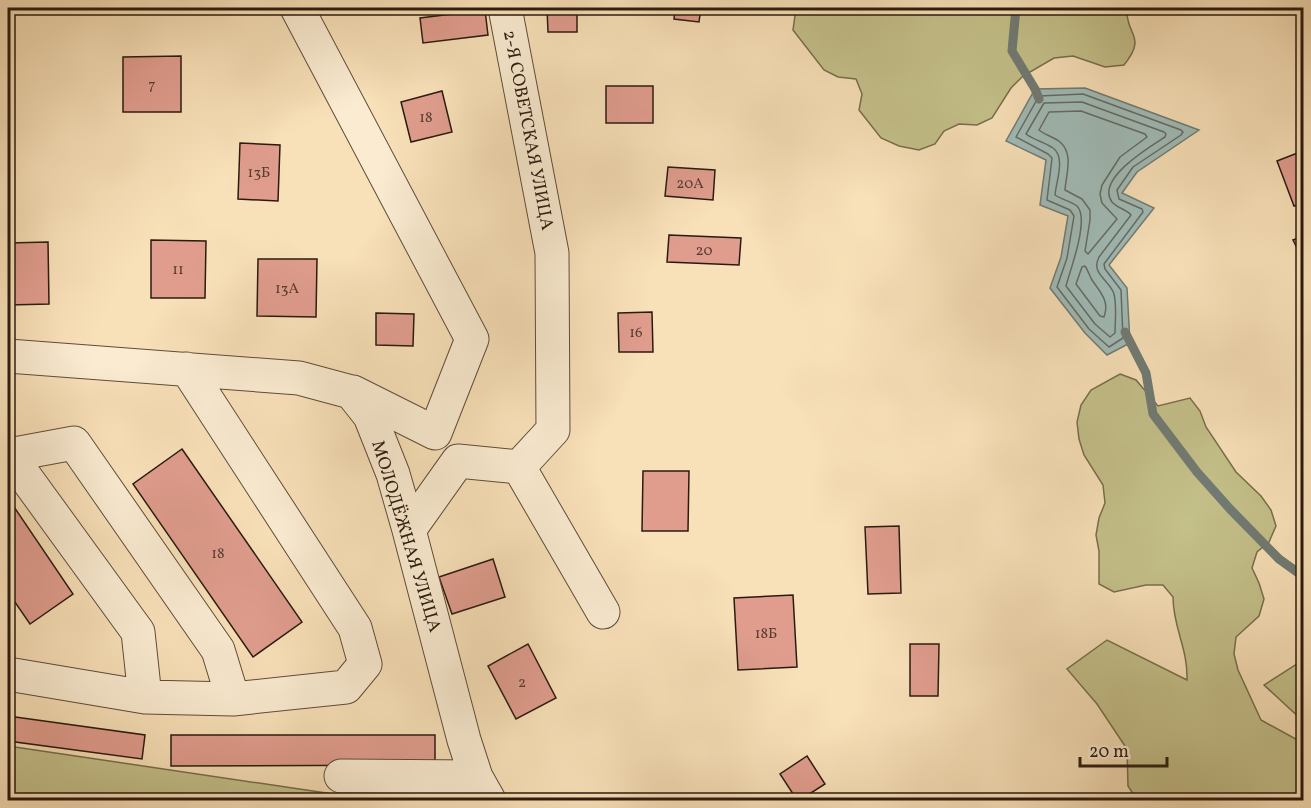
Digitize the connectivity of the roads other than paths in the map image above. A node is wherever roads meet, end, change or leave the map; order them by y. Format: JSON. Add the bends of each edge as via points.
{"nodes":[{"id":1,"x":297,"y":8,"type":"edge"},
{"id":2,"x":505,"y":8,"type":"edge"},
{"id":3,"x":8,"y":356,"type":"edge"},
{"id":4,"x":187,"y":369,"type":"junction"},
{"id":5,"x":351,"y":392,"type":"junction"},
{"id":6,"x":435,"y":433,"type":"junction"},
{"id":7,"x":8,"y":454,"type":"edge"},
{"id":8,"x":458,"y":461,"type":"junction"},
{"id":9,"x":519,"y":466,"type":"junction"},
{"id":10,"x":409,"y":530,"type":"junction"},
{"id":11,"x":603,"y":612,"type":"dead end"},
{"id":12,"x":13,"y":667,"type":"edge"},
{"id":13,"x":145,"y":697,"type":"junction"},
{"id":14,"x":233,"y":699,"type":"junction"},
{"id":15,"x":341,"y":776,"type":"dead end"},
{"id":16,"x":483,"y":789,"type":"edge"}],
"edges":[{"from":1,"to":6,"type":"street","via":[[472,339]]},
{"from":2,"to":9,"type":"street","name":"2-Я СОВЕТСКАЯ УЛИЦА","via":[[552,253],[553,430]]},
{"from":3,"to":4,"type":"street"},
{"from":4,"to":5,"type":"street","via":[[299,378]]},
{"from":4,"to":14,"type":"street","via":[[355,628],[365,664],[346,687]]},
{"from":5,"to":6,"type":"street"},
{"from":5,"to":10,"type":"street","name":"МОЛОДЁЖНАЯ УЛИЦА","via":[[370,416]]},
{"from":6,"to":8,"type":"street"},
{"from":7,"to":13,"type":"street","via":[[138,632]]},
{"from":7,"to":14,"type":"street","via":[[74,443],[218,650]]},
{"from":8,"to":9,"type":"street"},
{"from":8,"to":10,"type":"street"},
{"from":9,"to":11,"type":"street"},
{"from":10,"to":16,"type":"street","name":"МОЛОДЁЖНАЯ УЛИЦА","via":[[464,740]]},
{"from":12,"to":13,"type":"street"},
{"from":13,"to":14,"type":"street"},
{"from":15,"to":16,"type":"street"}]}
